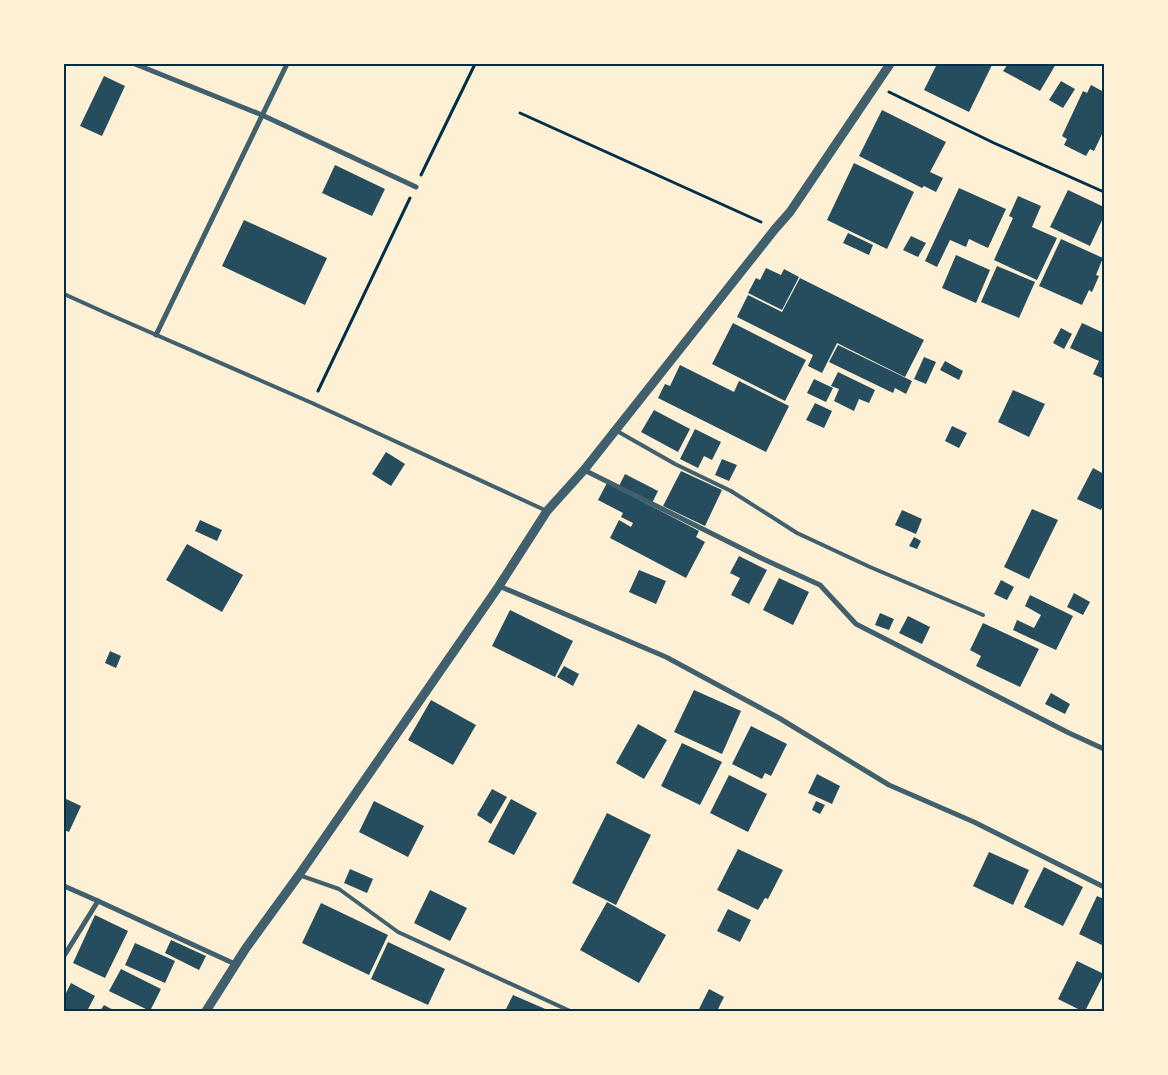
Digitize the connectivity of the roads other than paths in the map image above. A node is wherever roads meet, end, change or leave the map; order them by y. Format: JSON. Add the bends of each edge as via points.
{"nodes":[{"id":1,"x":136,"y":64,"type":"edge"},
{"id":2,"x":287,"y":64,"type":"edge"},
{"id":3,"x":890,"y":64,"type":"edge"},
{"id":4,"x":262,"y":115,"type":"junction"},
{"id":5,"x":416,"y":187,"type":"road end"},
{"id":6,"x":64,"y":294,"type":"edge"},
{"id":7,"x":156,"y":335,"type":"junction"},
{"id":8,"x":615,"y":429,"type":"junction"},
{"id":9,"x":584,"y":470,"type":"junction"},
{"id":10,"x":547,"y":511,"type":"junction"},
{"id":11,"x":499,"y":586,"type":"junction"},
{"id":12,"x":983,"y":615,"type":"dead end"},
{"id":13,"x":1104,"y":750,"type":"edge"},
{"id":14,"x":299,"y":876,"type":"junction"},
{"id":15,"x":64,"y":886,"type":"edge"},
{"id":16,"x":1104,"y":888,"type":"edge"},
{"id":17,"x":98,"y":901,"type":"junction"},
{"id":18,"x":64,"y":956,"type":"edge"},
{"id":19,"x":235,"y":964,"type":"junction"},
{"id":20,"x":206,"y":1011,"type":"edge"},
{"id":21,"x":570,"y":1011,"type":"edge"}],
"edges":[{"from":1,"to":4,"type":"street"},
{"from":2,"to":4,"type":"street"},
{"from":3,"to":8,"type":"street","via":[[790,212]]},
{"from":4,"to":5,"type":"street"},
{"from":4,"to":7,"type":"street"},
{"from":6,"to":7,"type":"lane"},
{"from":7,"to":10,"type":"lane"},
{"from":8,"to":9,"type":"street"},
{"from":8,"to":12,"type":"lane","via":[[675,464],[731,491],[797,533]]},
{"from":9,"to":10,"type":"street"},
{"from":9,"to":13,"type":"street","via":[[820,585],[856,624]]},
{"from":10,"to":11,"type":"street"},
{"from":11,"to":14,"type":"street"},
{"from":11,"to":16,"type":"street","via":[[666,657],[779,718],[889,785],[974,822]]},
{"from":14,"to":19,"type":"street"},
{"from":14,"to":21,"type":"lane","via":[[339,890],[398,932]]},
{"from":15,"to":17,"type":"street"},
{"from":17,"to":18,"type":"street"},
{"from":17,"to":19,"type":"street"},
{"from":19,"to":20,"type":"street"}]}
